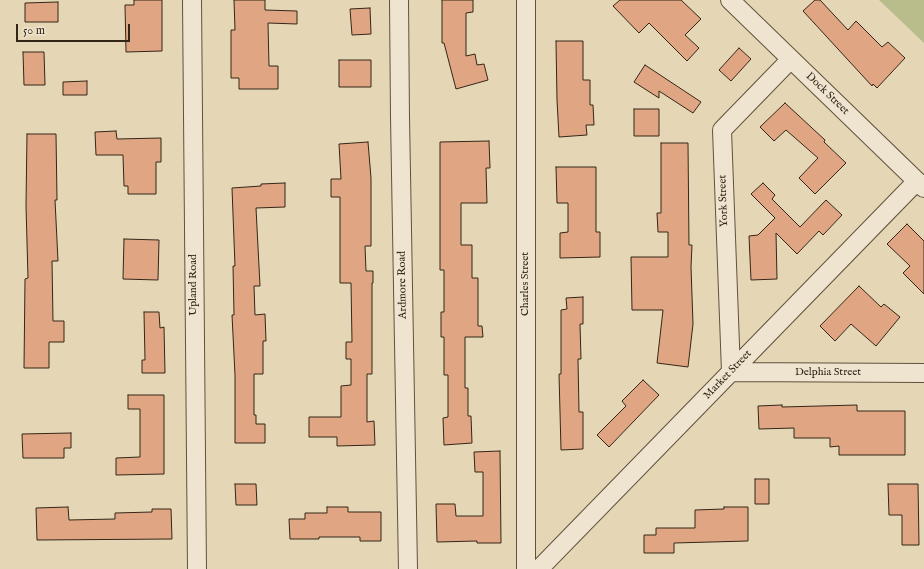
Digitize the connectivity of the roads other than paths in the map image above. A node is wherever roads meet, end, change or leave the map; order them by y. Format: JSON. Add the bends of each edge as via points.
{"nodes":[{"id":1,"x":192,"y":0,"type":"edge"},
{"id":2,"x":399,"y":0,"type":"edge"},
{"id":3,"x":526,"y":0,"type":"edge"},
{"id":4,"x":730,"y":0,"type":"edge"},
{"id":5,"x":791,"y":59,"type":"junction"},
{"id":6,"x":920,"y":184,"type":"edge"},
{"id":7,"x":731,"y":372,"type":"junction"},
{"id":8,"x":924,"y":373,"type":"edge"},
{"id":9,"x":197,"y":569,"type":"edge"},
{"id":10,"x":408,"y":569,"type":"edge"},
{"id":11,"x":526,"y":569,"type":"edge"},
{"id":12,"x":539,"y":569,"type":"edge"}],
"edges":[{"from":1,"to":9,"type":"street","name":"Upland Road"},
{"from":2,"to":10,"type":"street","name":"Ardmore Road"},
{"from":3,"to":11,"type":"street","name":"Charles Street"},
{"from":4,"to":5,"type":"street","name":"Dock Street"},
{"from":5,"to":6,"type":"street","name":"Dock Street"},
{"from":5,"to":7,"type":"street","name":"York Street","via":[[722,130]]},
{"from":6,"to":7,"type":"street","name":"Market Street"},
{"from":7,"to":8,"type":"street","name":"Delphia Street"},
{"from":7,"to":12,"type":"street","name":"Market Street"}]}
